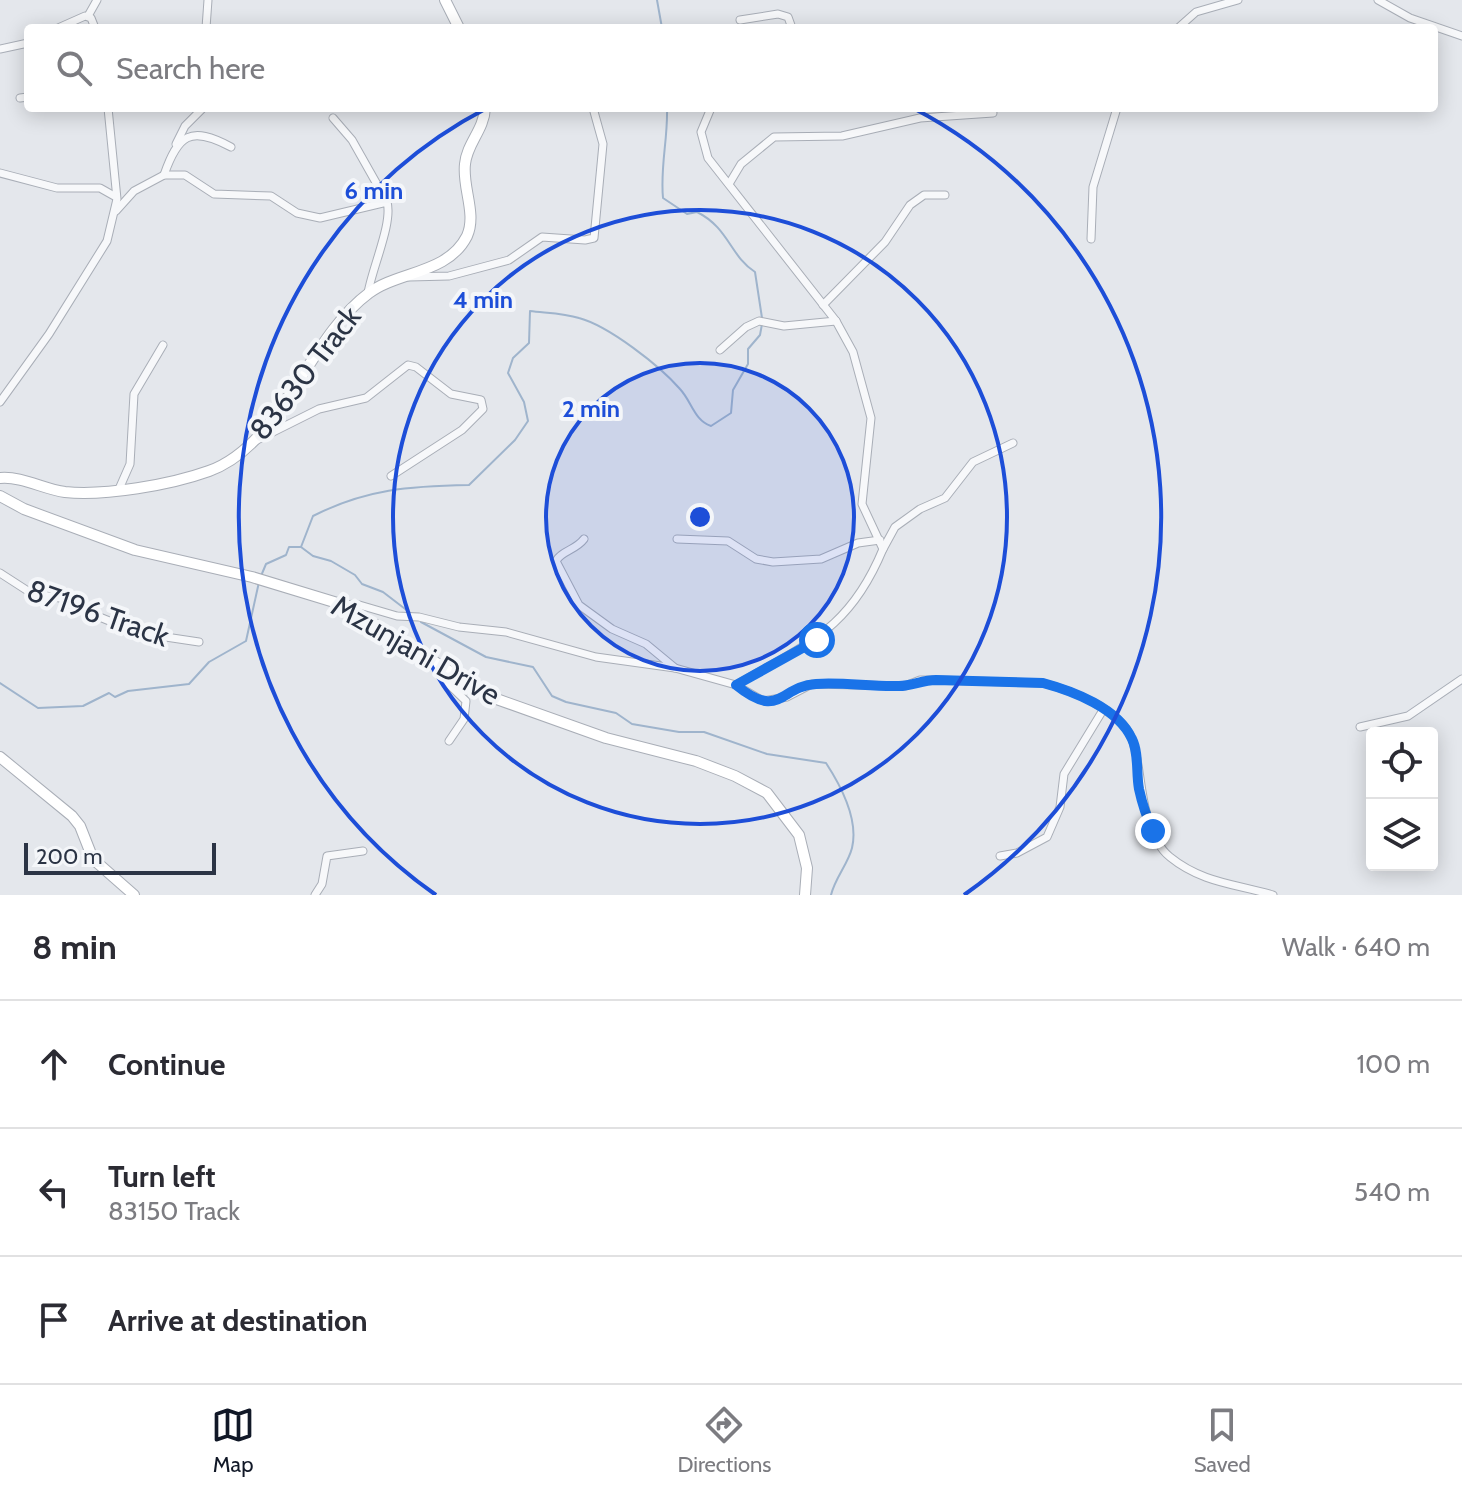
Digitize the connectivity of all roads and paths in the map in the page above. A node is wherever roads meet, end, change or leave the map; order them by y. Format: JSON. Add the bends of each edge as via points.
{"nodes":[{"id":1,"x":97,"y":0,"type":"edge"},
{"id":2,"x":208,"y":0,"type":"edge"},
{"id":3,"x":445,"y":0,"type":"edge"},
{"id":4,"x":1238,"y":0,"type":"edge"},
{"id":5,"x":1378,"y":0,"type":"edge"},
{"id":6,"x":88,"y":16,"type":"junction"},
{"id":7,"x":740,"y":20,"type":"dead end"},
{"id":8,"x":65,"y":24,"type":"edge"},
{"id":9,"x":93,"y":24,"type":"edge"},
{"id":10,"x":206,"y":24,"type":"edge"},
{"id":11,"x":457,"y":24,"type":"edge"},
{"id":12,"x":791,"y":24,"type":"edge"},
{"id":13,"x":1182,"y":24,"type":"edge"},
{"id":14,"x":1427,"y":24,"type":"edge"},
{"id":15,"x":1438,"y":28,"type":"edge"},
{"id":16,"x":1462,"y":36,"type":"edge"},
{"id":17,"x":24,"y":44,"type":"edge"},
{"id":18,"x":0,"y":49,"type":"edge"},
{"id":19,"x":108,"y":112,"type":"edge"},
{"id":20,"x":199,"y":112,"type":"edge"},
{"id":21,"x":484,"y":112,"type":"edge"},
{"id":22,"x":594,"y":112,"type":"edge"},
{"id":23,"x":709,"y":112,"type":"edge"},
{"id":24,"x":1116,"y":112,"type":"edge"},
{"id":25,"x":993,"y":113,"type":"dead end"},
{"id":26,"x":333,"y":118,"type":"dead end"},
{"id":27,"x":176,"y":144,"type":"junction"},
{"id":28,"x":231,"y":147,"type":"dead end"},
{"id":29,"x":0,"y":173,"type":"edge"},
{"id":30,"x":164,"y":175,"type":"junction"},
{"id":31,"x":729,"y":184,"type":"junction"},
{"id":32,"x":945,"y":195,"type":"dead end"},
{"id":33,"x":117,"y":199,"type":"junction"},
{"id":34,"x":387,"y":202,"type":"junction"},
{"id":35,"x":116,"y":211,"type":"junction"},
{"id":36,"x":1091,"y":239,"type":"dead end"},
{"id":37,"x":407,"y":277,"type":"junction"},
{"id":38,"x":368,"y":293,"type":"junction"},
{"id":39,"x":823,"y":305,"type":"junction"},
{"id":40,"x":836,"y":321,"type":"junction"},
{"id":41,"x":163,"y":345,"type":"dead end"},
{"id":42,"x":720,"y":350,"type":"dead end"},
{"id":43,"x":0,"y":402,"type":"edge"},
{"id":44,"x":255,"y":441,"type":"junction"},
{"id":45,"x":1013,"y":443,"type":"dead end"},
{"id":46,"x":391,"y":476,"type":"dead end"},
{"id":47,"x":0,"y":478,"type":"edge"},
{"id":48,"x":119,"y":489,"type":"junction"},
{"id":49,"x":0,"y":496,"type":"edge"},
{"id":50,"x":584,"y":539,"type":"dead end"},
{"id":51,"x":677,"y":539,"type":"dead end"},
{"id":52,"x":882,"y":544,"type":"junction"},
{"id":53,"x":0,"y":573,"type":"edge"},
{"id":54,"x":344,"y":605,"type":"junction"},
{"id":55,"x":199,"y":642,"type":"dead end"},
{"id":56,"x":437,"y":663,"type":"junction"},
{"id":57,"x":675,"y":668,"type":"junction"},
{"id":58,"x":1462,"y":679,"type":"edge"},
{"id":59,"x":736,"y":685,"type":"junction"},
{"id":60,"x":1103,"y":710,"type":"junction"},
{"id":61,"x":1360,"y":727,"type":"dead end"},
{"id":62,"x":449,"y":741,"type":"dead end"},
{"id":63,"x":0,"y":757,"type":"edge"},
{"id":64,"x":363,"y":851,"type":"dead end"},
{"id":65,"x":1000,"y":856,"type":"dead end"},
{"id":66,"x":134,"y":895,"type":"edge"},
{"id":67,"x":315,"y":895,"type":"edge"},
{"id":68,"x":805,"y":895,"type":"edge"},
{"id":69,"x":1273,"y":895,"type":"edge"}],
"edges":[{"from":1,"to":6,"type":"street"},
{"from":2,"to":10,"type":"street"},
{"from":3,"to":11,"type":"main road"},
{"from":4,"to":13,"type":"street","via":[[1196,12]]},
{"from":5,"to":14,"type":"street"},
{"from":6,"to":8,"type":"street"},
{"from":6,"to":9,"type":"street"},
{"from":7,"to":12,"type":"street","via":[[778,14]]},
{"from":15,"to":16,"type":"street"},
{"from":17,"to":18,"type":"street"},
{"from":19,"to":33,"type":"street"},
{"from":20,"to":27,"type":"street"},
{"from":21,"to":37,"type":"main road","name":"83630 Track","via":[[465,161],[470,214],[466,237],[451,255]]},
{"from":22,"to":37,"type":"street","via":[[603,144],[594,238],[552,235],[532,242],[509,260],[449,276]]},
{"from":23,"to":31,"type":"street","via":[[701,125],[703,147]]},
{"from":24,"to":36,"type":"street","via":[[1093,187]]},
{"from":25,"to":31,"type":"street","via":[[920,118],[825,138],[774,137],[741,164]]},
{"from":26,"to":34,"type":"street","via":[[352,140]]},
{"from":27,"to":28,"type":"street","via":[[204,136]]},
{"from":27,"to":30,"type":"street"},
{"from":29,"to":33,"type":"street","via":[[57,188],[100,188]]},
{"from":30,"to":34,"type":"street","via":[[185,175],[214,194],[271,196],[297,213],[320,218]]},
{"from":30,"to":35,"type":"street","via":[[134,191]]},
{"from":31,"to":39,"type":"street"},
{"from":32,"to":39,"type":"street","via":[[924,195],[910,205],[885,242]]},
{"from":33,"to":35,"type":"street"},
{"from":34,"to":38,"type":"street","via":[[387,226]]},
{"from":35,"to":43,"type":"street","via":[[107,241]]},
{"from":37,"to":38,"type":"main road","name":"83630 Track"},
{"from":38,"to":44,"type":"main road","name":"83630 Track"},
{"from":39,"to":40,"type":"street"},
{"from":40,"to":42,"type":"street","via":[[784,326],[762,321],[746,327]]},
{"from":40,"to":52,"type":"street","via":[[853,352],[869,407],[862,504]]},
{"from":41,"to":48,"type":"street","via":[[134,394],[130,464]]},
{"from":44,"to":46,"type":"street","via":[[319,409],[366,398],[408,365],[451,394],[481,400],[483,409],[471,423]]},
{"from":44,"to":48,"type":"main road","name":"83630 Track","via":[[206,472]]},
{"from":45,"to":52,"type":"street","via":[[973,462],[945,498],[895,527]]},
{"from":47,"to":48,"type":"main road","name":"83630 Track","via":[[64,492]]},
{"from":49,"to":54,"type":"main road","name":"Mzunjani Drive","via":[[135,550]]},
{"from":50,"to":57,"type":"street","via":[[556,561],[573,598],[593,617],[646,644]]},
{"from":51,"to":52,"type":"street","via":[[728,541],[756,559],[773,562],[821,559],[858,543]]},
{"from":52,"to":59,"type":"street","via":[[859,596],[832,627]]},
{"from":53,"to":55,"type":"street","name":"87196 Track","via":[[31,593],[77,601],[97,616],[139,633]]},
{"from":54,"to":56,"type":"main road","name":"Mzunjani Drive"},
{"from":54,"to":57,"type":"street"},
{"from":56,"to":62,"type":"street","via":[[440,676],[466,701],[464,719]]},
{"from":56,"to":68,"type":"main road","name":"Mzunjani Drive","via":[[491,697],[606,738],[696,761],[767,793],[799,835],[807,868]]},
{"from":57,"to":59,"type":"street"},
{"from":58,"to":61,"type":"street","via":[[1422,710]]},
{"from":59,"to":60,"type":"street","via":[[753,697],[773,701],[819,684],[1043,683]]},
{"from":60,"to":65,"type":"street","via":[[1064,774],[1060,807],[1047,837]]},
{"from":60,"to":69,"type":"street","via":[[1132,738],[1139,790],[1168,856],[1221,885]]},
{"from":63,"to":66,"type":"main road","via":[[72,816],[93,859]]},
{"from":64,"to":67,"type":"street","via":[[327,856]]}]}
